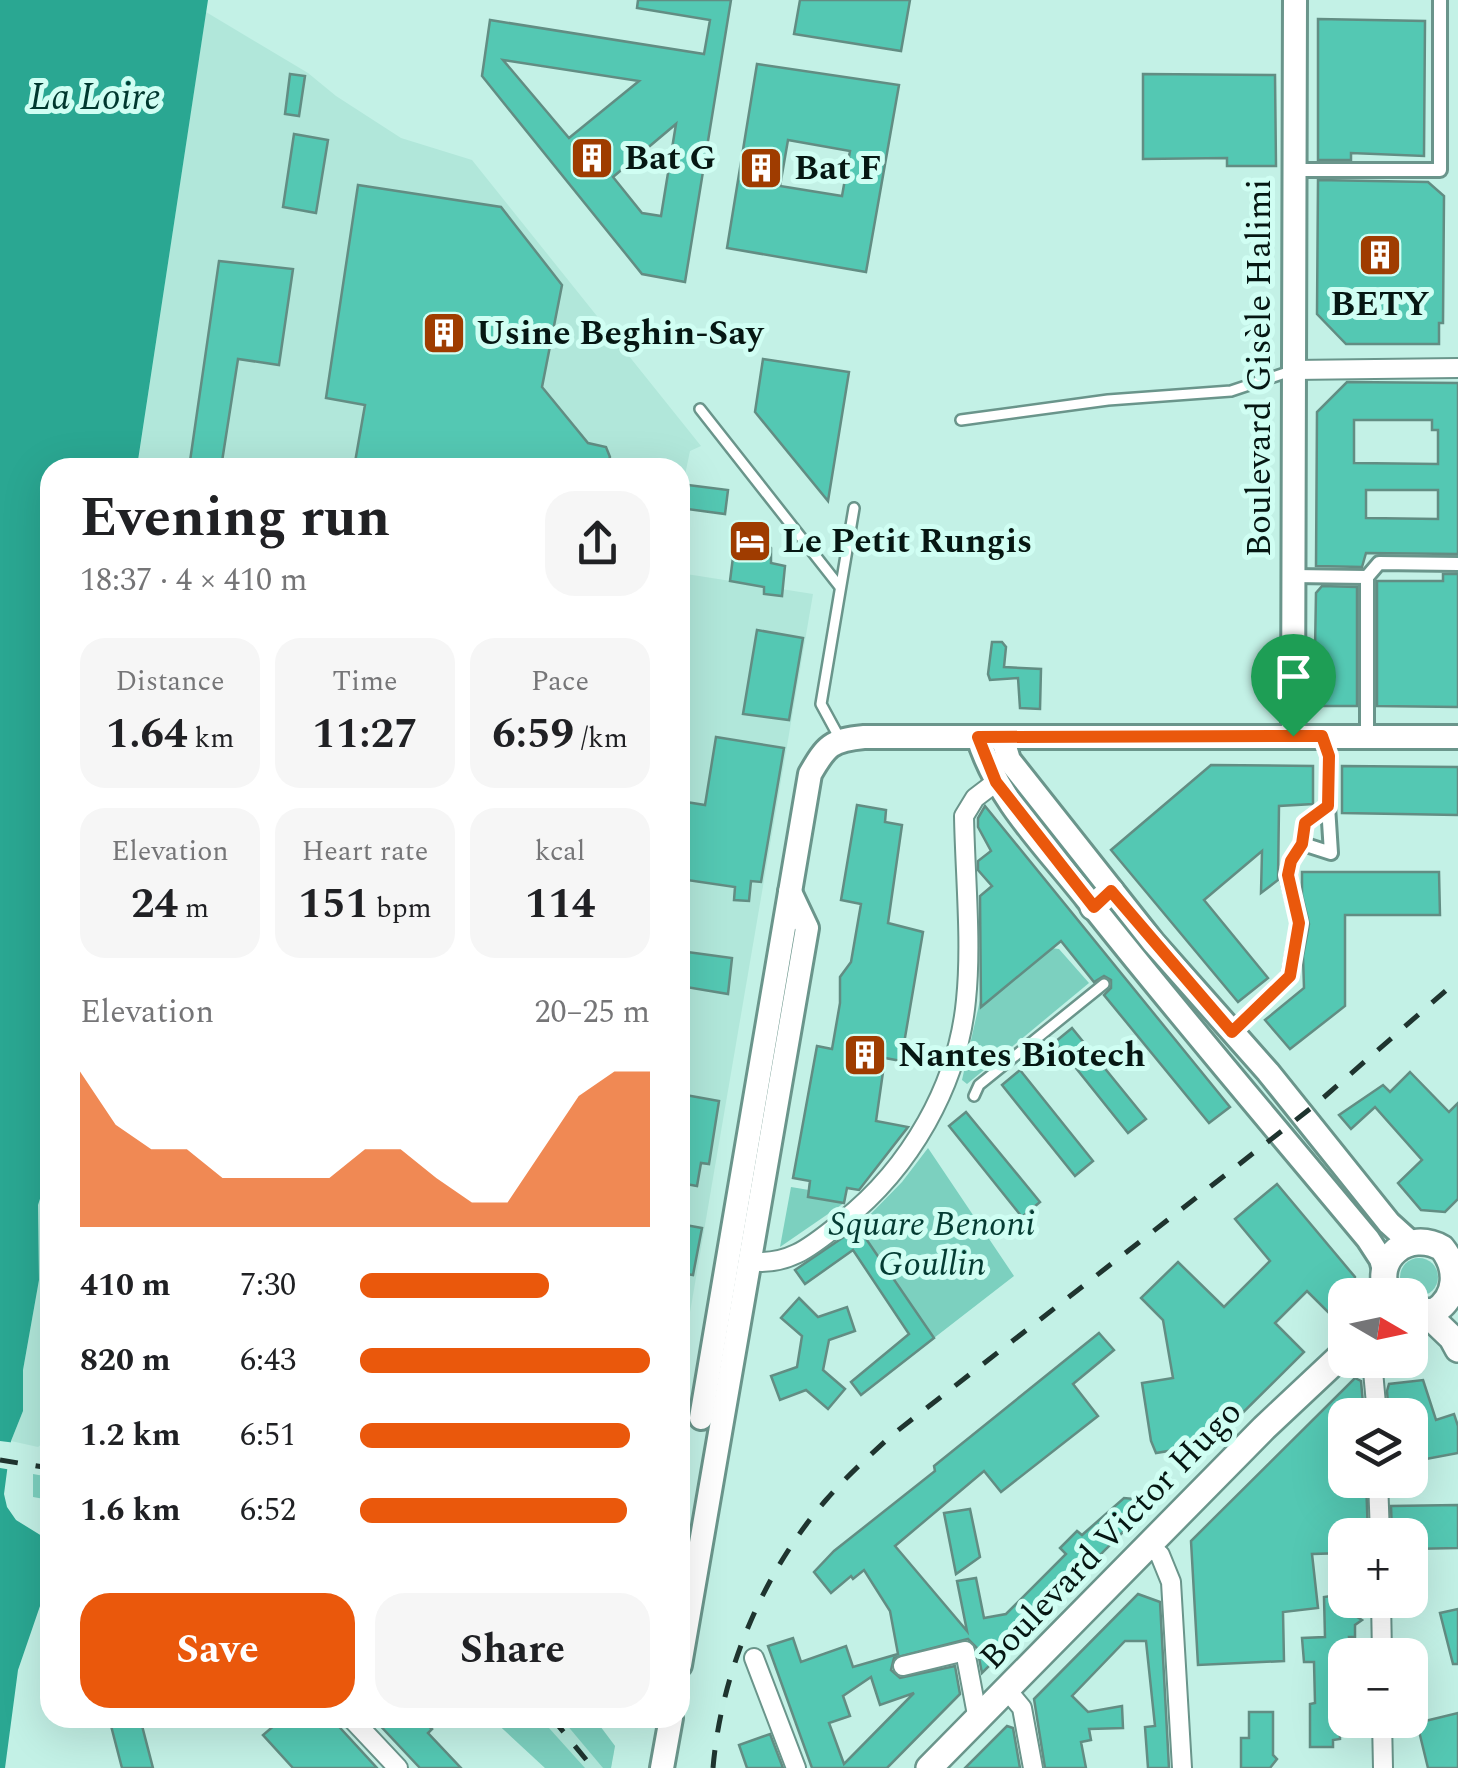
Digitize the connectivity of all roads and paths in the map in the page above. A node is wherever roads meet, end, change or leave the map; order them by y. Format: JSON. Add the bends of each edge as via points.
{"nodes":[{"id":1,"x":1296,"y":0,"type":"edge"},
{"id":2,"x":1440,"y":0,"type":"edge"},
{"id":3,"x":1295,"y":170,"type":"junction"},
{"id":4,"x":1458,"y":368,"type":"edge"},
{"id":5,"x":1294,"y":370,"type":"junction"},
{"id":6,"x":700,"y":409,"type":"dead end"},
{"id":7,"x":961,"y":420,"type":"dead end"},
{"id":8,"x":854,"y":508,"type":"dead end"},
{"id":9,"x":1458,"y":564,"type":"edge"},
{"id":10,"x":1293,"y":576,"type":"junction"},
{"id":11,"x":1367,"y":577,"type":"junction"},
{"id":12,"x":840,"y":587,"type":"junction"},
{"id":13,"x":1293,"y":736,"type":"junction"},
{"id":14,"x":1322,"y":736,"type":"junction"},
{"id":15,"x":1367,"y":736,"type":"junction"},
{"id":16,"x":990,"y":737,"type":"junction"},
{"id":17,"x":1458,"y":737,"type":"edge"},
{"id":18,"x":840,"y":739,"type":"junction"},
{"id":19,"x":996,"y":782,"type":"junction"},
{"id":20,"x":1328,"y":806,"type":"junction"},
{"id":21,"x":1302,"y":844,"type":"junction"},
{"id":22,"x":790,"y":892,"type":"junction"},
{"id":23,"x":1102,"y":899,"type":"junction"},
{"id":24,"x":1104,"y":984,"type":"dead end"},
{"id":25,"x":1232,"y":1032,"type":"junction"},
{"id":26,"x":974,"y":1096,"type":"dead end"},
{"id":27,"x":1458,"y":1231,"type":"edge"},
{"id":28,"x":1420,"y":1242,"type":"junction"},
{"id":29,"x":749,"y":1262,"type":"junction"},
{"id":30,"x":1383,"y":1278,"type":"edge"},
{"id":31,"x":1387,"y":1278,"type":"edge"},
{"id":32,"x":1457,"y":1279,"type":"edge"},
{"id":33,"x":1428,"y":1310,"type":"edge"},
{"id":34,"x":1428,"y":1320,"type":"edge"},
{"id":35,"x":1458,"y":1348,"type":"edge"},
{"id":36,"x":1328,"y":1368,"type":"edge"},
{"id":37,"x":720,"y":1421,"type":"junction"},
{"id":38,"x":1150,"y":1546,"type":"junction"},
{"id":39,"x":690,"y":1604,"type":"edge"},
{"id":40,"x":754,"y":1658,"type":"dead end"},
{"id":41,"x":903,"y":1666,"type":"dead end"},
{"id":42,"x":1008,"y":1690,"type":"junction"},
{"id":43,"x":978,"y":1720,"type":"junction"},
{"id":44,"x":360,"y":1728,"type":"edge"},
{"id":45,"x":669,"y":1728,"type":"edge"},
{"id":46,"x":1382,"y":1738,"type":"edge"},
{"id":47,"x":398,"y":1768,"type":"edge"},
{"id":48,"x":662,"y":1768,"type":"edge"},
{"id":49,"x":796,"y":1768,"type":"edge"},
{"id":50,"x":929,"y":1768,"type":"edge"},
{"id":51,"x":1033,"y":1768,"type":"edge"},
{"id":52,"x":1182,"y":1768,"type":"edge"},
{"id":53,"x":1382,"y":1768,"type":"edge"}],
"edges":[{"from":1,"to":3,"type":"street","name":"Boulevard Gisèle Halimi"},
{"from":2,"to":3,"type":"street","via":[[1440,170]]},
{"from":3,"to":5,"type":"street","name":"Boulevard Gisèle Halimi"},
{"from":4,"to":5,"type":"street"},
{"from":5,"to":7,"type":"lane","via":[[1231,391]]},
{"from":5,"to":10,"type":"street","name":"Boulevard Gisèle Halimi"},
{"from":6,"to":12,"type":"lane"},
{"from":8,"to":12,"type":"lane"},
{"from":9,"to":11,"type":"street","via":[[1379,563]]},
{"from":10,"to":11,"type":"street"},
{"from":10,"to":13,"type":"street","name":"Boulevard Gisèle Halimi"},
{"from":11,"to":15,"type":"street"},
{"from":12,"to":18,"type":"lane","via":[[821,704]]},
{"from":13,"to":14,"type":"street"},
{"from":13,"to":16,"type":"street"},
{"from":14,"to":15,"type":"street"},
{"from":14,"to":20,"type":"street","via":[[1329,756]]},
{"from":15,"to":17,"type":"street"},
{"from":16,"to":18,"type":"street"},
{"from":16,"to":19,"type":"street"},
{"from":16,"to":23,"type":"street"},
{"from":18,"to":22,"type":"street","via":[[822,751],[810,774]]},
{"from":19,"to":23,"type":"street"},
{"from":19,"to":29,"type":"street","via":[[964,816],[966,1001],[953,1062],[928,1120],[887,1179],[836,1226],[775,1264]]},
{"from":20,"to":21,"type":"street","via":[[1305,823]]},
{"from":20,"to":21,"type":"street","via":[[1331,853]]},
{"from":21,"to":25,"type":"street","via":[[1288,875],[1299,923],[1290,976]]},
{"from":22,"to":29,"type":"street","via":[[807,928]]},
{"from":22,"to":37,"type":"street"},
{"from":23,"to":25,"type":"street"},
{"from":23,"to":30,"type":"street","via":[[1128,966],[1368,1239]]},
{"from":24,"to":26,"type":"lane","via":[[979,1085]]},
{"from":25,"to":28,"type":"street","via":[[1389,1222]]},
{"from":27,"to":28,"type":"main road"},
{"from":28,"to":31,"type":"main road","via":[[1396,1249]]},
{"from":28,"to":32,"type":"main road","via":[[1447,1252]]},
{"from":29,"to":37,"type":"street"},
{"from":32,"to":33,"type":"main road","via":[[1442,1306]]},
{"from":34,"to":35,"type":"main road"},
{"from":36,"to":38,"type":"main road","name":"Boulevard Victor Hugo"},
{"from":37,"to":39,"type":"street"},
{"from":38,"to":42,"type":"main road","name":"Boulevard Victor Hugo"},
{"from":38,"to":52,"type":"street","via":[[1171,1582]]},
{"from":40,"to":49,"type":"street"},
{"from":41,"to":43,"type":"street","via":[[965,1650]]},
{"from":42,"to":43,"type":"main road","name":"Boulevard Victor Hugo"},
{"from":42,"to":51,"type":"street","via":[[1022,1708]]},
{"from":43,"to":50,"type":"main road","name":"Boulevard Victor Hugo"},
{"from":44,"to":47,"type":"street"},
{"from":45,"to":48,"type":"street"},
{"from":46,"to":53,"type":"street"}]}
